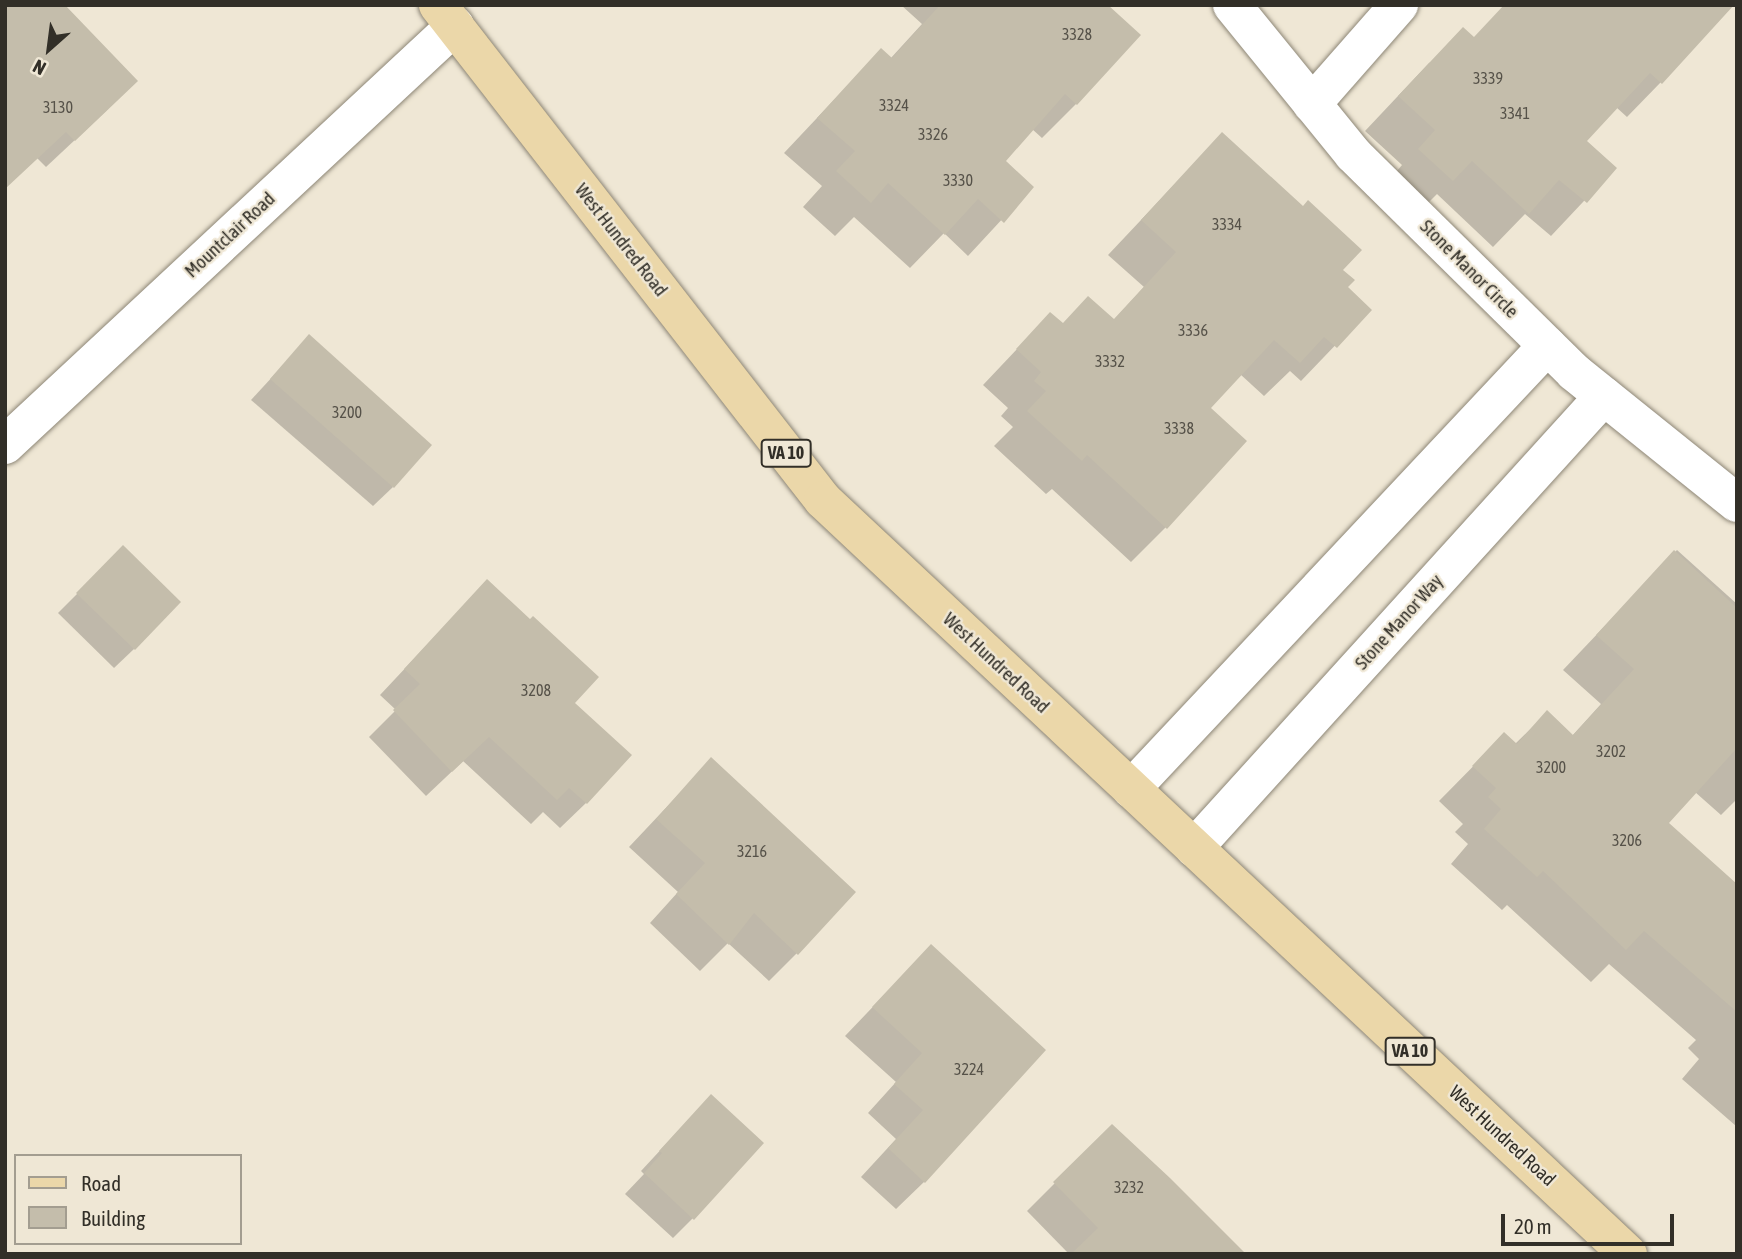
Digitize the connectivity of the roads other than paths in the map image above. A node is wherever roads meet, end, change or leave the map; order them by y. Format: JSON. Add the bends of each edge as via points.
{"nodes":[{"id":1,"x":1232,"y":5,"type":"edge"},
{"id":2,"x":1399,"y":5,"type":"edge"},
{"id":3,"x":446,"y":15,"type":"edge"},
{"id":4,"x":1312,"y":104,"type":"junction"},
{"id":5,"x":1547,"y":346,"type":"junction"},
{"id":6,"x":1604,"y":396,"type":"junction"},
{"id":7,"x":5,"y":445,"type":"edge"},
{"id":8,"x":1737,"y":503,"type":"edge"},
{"id":9,"x":1131,"y":789,"type":"junction"},
{"id":10,"x":1194,"y":848,"type":"junction"},
{"id":11,"x":1628,"y":1254,"type":"edge"}],
"edges":[{"from":1,"to":4,"type":"street","name":"Stone Manor Circle"},
{"from":2,"to":4,"type":"street"},
{"from":3,"to":7,"type":"street","name":"Mountclair Road"},
{"from":3,"to":9,"type":"main road","name":"West Hundred Road","number":"VA 10","via":[[822,500]]},
{"from":4,"to":5,"type":"street","name":"Stone Manor Circle","via":[[1353,154]]},
{"from":5,"to":6,"type":"street","name":"Stone Manor Circle"},
{"from":5,"to":9,"type":"street"},
{"from":6,"to":8,"type":"street","name":"Stone Manor Circle"},
{"from":6,"to":10,"type":"street","name":"Stone Manor Way"},
{"from":9,"to":10,"type":"main road","name":"West Hundred Road","number":"VA 10"},
{"from":10,"to":11,"type":"main road","name":"West Hundred Road","number":"VA 10"}]}
